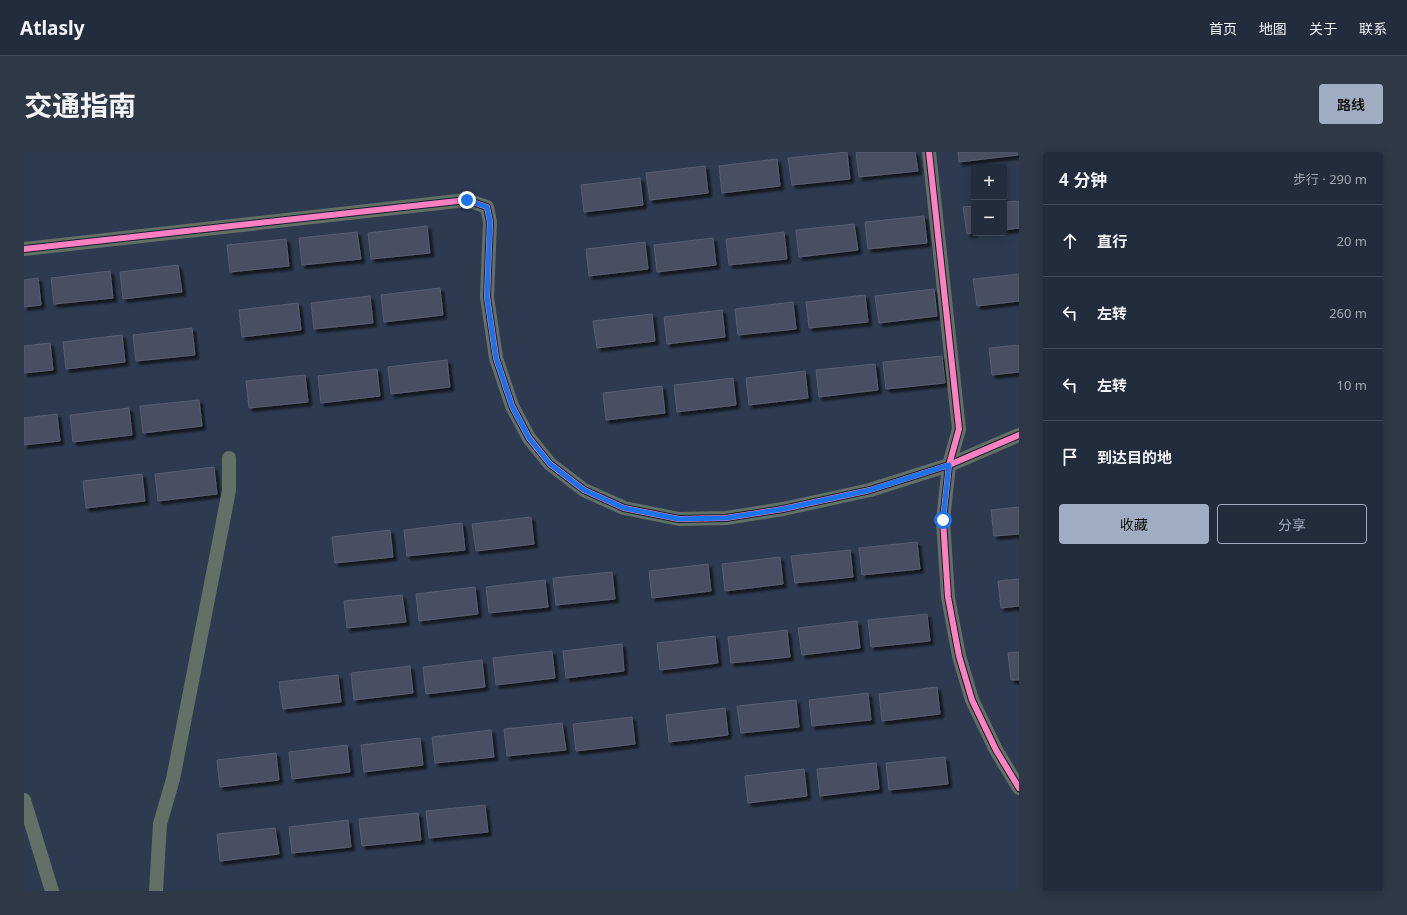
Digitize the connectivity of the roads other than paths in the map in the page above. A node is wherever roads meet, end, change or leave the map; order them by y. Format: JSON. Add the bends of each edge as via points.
{"nodes":[{"id":1,"x":928,"y":152,"type":"edge"},
{"id":2,"x":24,"y":249,"type":"edge"},
{"id":3,"x":1019,"y":435,"type":"edge"},
{"id":4,"x":229,"y":458,"type":"dead end"},
{"id":5,"x":949,"y":465,"type":"junction"},
{"id":6,"x":1019,"y":788,"type":"edge"},
{"id":7,"x":24,"y":800,"type":"edge"},
{"id":8,"x":52,"y":891,"type":"edge"},
{"id":9,"x":156,"y":891,"type":"edge"}],
"edges":[{"from":1,"to":5,"type":"street","via":[[959,429]]},
{"from":2,"to":5,"type":"street","via":[[467,200],[487,207],[490,222],[487,297],[496,358],[512,406],[529,438],[550,464],[584,490],[624,508],[679,519],[726,518],[783,509],[870,490]]},
{"from":3,"to":5,"type":"street"},
{"from":4,"to":9,"type":"street","via":[[229,490],[222,528],[173,779],[160,824]]},
{"from":5,"to":6,"type":"street","via":[[943,520],[948,597],[959,656],[972,700],[996,750]]},
{"from":7,"to":8,"type":"street"}]}
